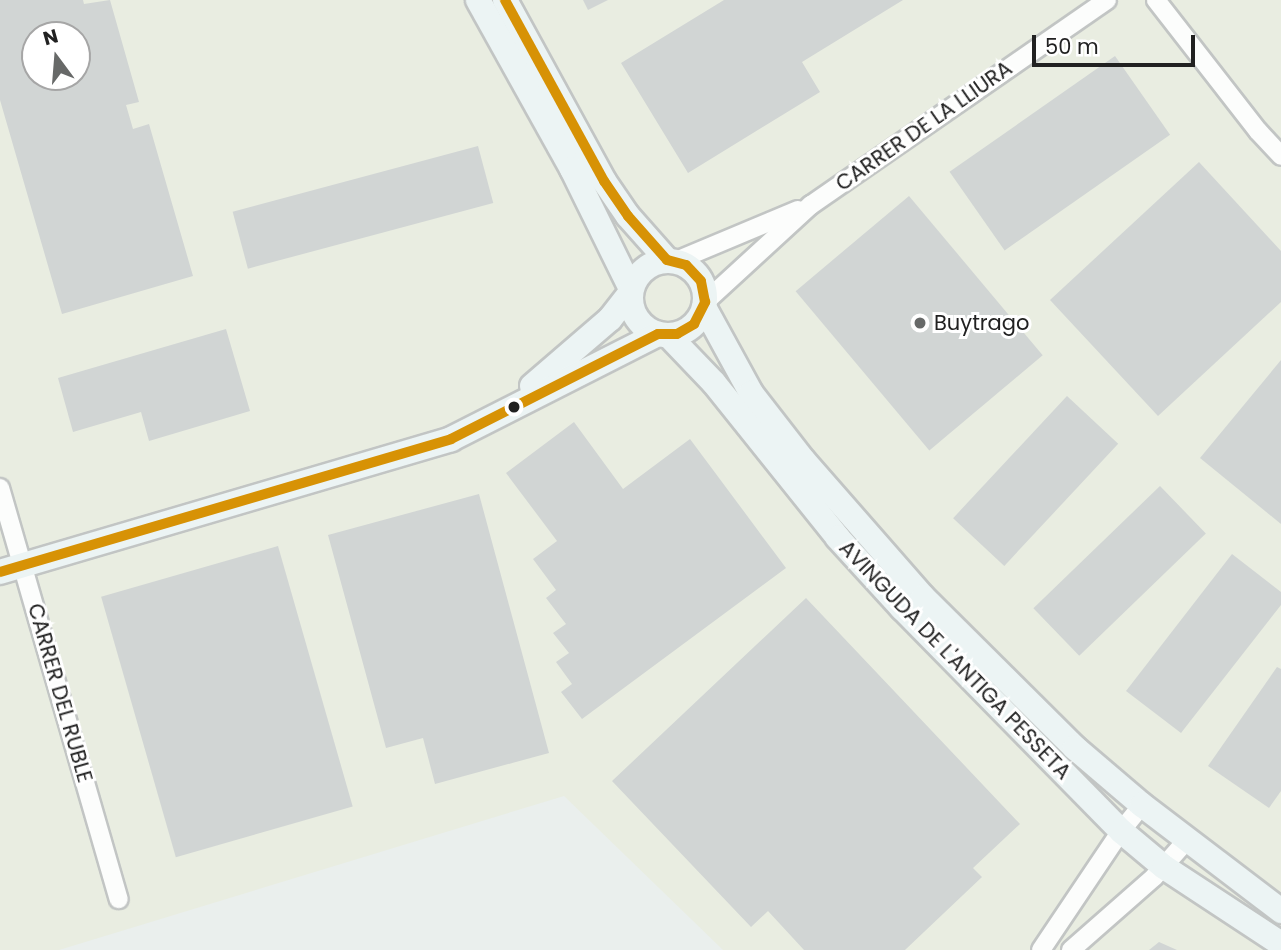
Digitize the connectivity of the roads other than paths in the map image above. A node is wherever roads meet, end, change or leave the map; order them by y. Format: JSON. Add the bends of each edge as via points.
{"nodes":[{"id":1,"x":478,"y":0,"type":"edge"},
{"id":2,"x":505,"y":0,"type":"edge"},
{"id":3,"x":1107,"y":0,"type":"edge"},
{"id":4,"x":1156,"y":0,"type":"edge"},
{"id":5,"x":1281,"y":156,"type":"edge"},
{"id":6,"x":810,"y":205,"type":"junction"},
{"id":7,"x":671,"y":261,"type":"junction"},
{"id":8,"x":631,"y":291,"type":"junction"},
{"id":9,"x":704,"y":304,"type":"junction"},
{"id":10,"x":663,"y":335,"type":"junction"},
{"id":11,"x":506,"y":409,"type":"junction"},
{"id":12,"x":0,"y":488,"type":"edge"},
{"id":13,"x":12,"y":569,"type":"edge"},
{"id":14,"x":1142,"y":806,"type":"junction"},
{"id":15,"x":1121,"y":831,"type":"junction"},
{"id":16,"x":1187,"y":840,"type":"junction"},
{"id":17,"x":1164,"y":867,"type":"junction"},
{"id":18,"x":119,"y":899,"type":"dead end"},
{"id":19,"x":1281,"y":911,"type":"edge"},
{"id":20,"x":1281,"y":944,"type":"edge"},
{"id":21,"x":1041,"y":950,"type":"edge"},
{"id":22,"x":1071,"y":950,"type":"edge"}],
"edges":[{"from":1,"to":8,"type":"street","via":[[572,169]]},
{"from":2,"to":7,"type":"street","via":[[604,181],[628,216]]},
{"from":3,"to":6,"type":"street","name":"CARRER DE LA LLIURA"},
{"from":4,"to":5,"type":"street"},
{"from":6,"to":7,"type":"street","name":"CARRER DE LA LLIURA"},
{"from":6,"to":9,"type":"street","name":"CARRER DE LA LLIURA"},
{"from":7,"to":8,"type":"street","via":[[640,272]]},
{"from":7,"to":9,"type":"street","via":[[695,272]]},
{"from":8,"to":10,"type":"street","via":[[640,323]]},
{"from":8,"to":11,"type":"street","via":[[610,319]]},
{"from":9,"to":10,"type":"street","via":[[694,324],[677,334]]},
{"from":9,"to":14,"type":"street","name":"AVINGUDA DE L'ANTIGA PESSETA","via":[[751,393],[859,527],[1018,693]]},
{"from":10,"to":11,"type":"street"},
{"from":10,"to":15,"type":"street","name":"AVINGUDA DE L'ANTIGA PESSETA","via":[[714,383],[847,548]]},
{"from":11,"to":13,"type":"street","via":[[451,439]]},
{"from":12,"to":13,"type":"street","name":"CARRER DEL RUBLE"},
{"from":13,"to":18,"type":"street","name":"CARRER DEL RUBLE"},
{"from":14,"to":15,"type":"street"},
{"from":14,"to":16,"type":"street","name":"AVINGUDA DE L'ANTIGA PESSETA"},
{"from":15,"to":17,"type":"street","name":"AVINGUDA DE L'ANTIGA PESSETA"},
{"from":15,"to":21,"type":"street"},
{"from":16,"to":17,"type":"street"},
{"from":16,"to":19,"type":"street","name":"AVINGUDA DE L'ANTIGA PESSETA"},
{"from":17,"to":20,"type":"street","name":"AVINGUDA DE L'ANTIGA PESSETA"},
{"from":17,"to":22,"type":"street"}]}
